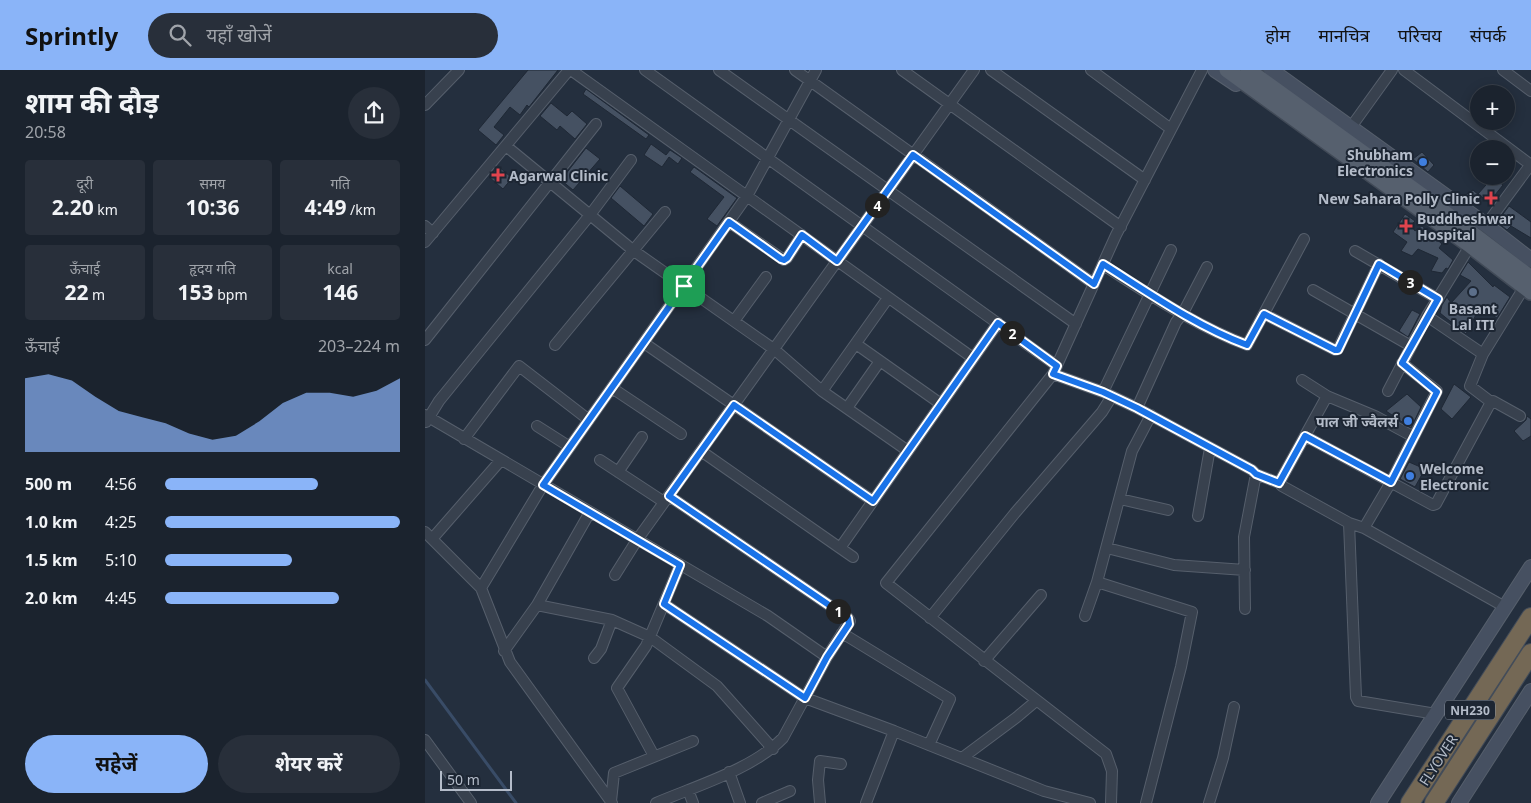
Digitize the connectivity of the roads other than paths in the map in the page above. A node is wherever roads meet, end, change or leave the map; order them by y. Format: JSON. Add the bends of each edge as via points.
{"nodes":[{"id":1,"x":459,"y":70,"type":"edge"},
{"id":2,"x":570,"y":70,"type":"edge"},
{"id":3,"x":645,"y":70,"type":"edge"},
{"id":4,"x":719,"y":70,"type":"edge"},
{"id":5,"x":795,"y":70,"type":"edge"},
{"id":6,"x":816,"y":70,"type":"edge"},
{"id":7,"x":902,"y":70,"type":"edge"},
{"id":8,"x":974,"y":70,"type":"edge"},
{"id":9,"x":991,"y":70,"type":"edge"},
{"id":10,"x":1091,"y":70,"type":"edge"},
{"id":11,"x":1202,"y":70,"type":"edge"},
{"id":12,"x":1215,"y":70,"type":"edge"},
{"id":13,"x":1227,"y":70,"type":"edge"},
{"id":14,"x":1248,"y":70,"type":"edge"},
{"id":15,"x":1271,"y":70,"type":"edge"},
{"id":16,"x":1392,"y":70,"type":"edge"},
{"id":17,"x":1404,"y":70,"type":"edge"},
{"id":18,"x":1503,"y":70,"type":"edge"},
{"id":19,"x":810,"y":81,"type":"junction"},
{"id":20,"x":1531,"y":91,"type":"edge"},
{"id":21,"x":950,"y":104,"type":"junction"},
{"id":22,"x":425,"y":105,"type":"edge"},
{"id":23,"x":789,"y":120,"type":"junction"},
{"id":24,"x":596,"y":124,"type":"dead end"},
{"id":25,"x":1351,"y":126,"type":"junction"},
{"id":26,"x":1171,"y":129,"type":"junction"},
{"id":27,"x":506,"y":146,"type":"junction"},
{"id":28,"x":913,"y":155,"type":"junction"},
{"id":29,"x":768,"y":158,"type":"junction"},
{"id":30,"x":631,"y":160,"type":"dead end"},
{"id":31,"x":1531,"y":164,"type":"edge"},
{"id":32,"x":1145,"y":180,"type":"junction"},
{"id":33,"x":549,"y":182,"type":"junction"},
{"id":34,"x":888,"y":190,"type":"junction"},
{"id":35,"x":747,"y":196,"type":"junction"},
{"id":36,"x":665,"y":212,"type":"dead end"},
{"id":37,"x":590,"y":215,"type":"junction"},
{"id":38,"x":729,"y":222,"type":"junction"},
{"id":39,"x":1486,"y":225,"type":"junction"},
{"id":40,"x":862,"y":226,"type":"junction"},
{"id":41,"x":1121,"y":227,"type":"junction"},
{"id":42,"x":429,"y":229,"type":"edge"},
{"id":43,"x":802,"y":235,"type":"junction"},
{"id":44,"x":1304,"y":239,"type":"dead end"},
{"id":45,"x":425,"y":242,"type":"edge"},
{"id":46,"x":1171,"y":250,"type":"dead end"},
{"id":47,"x":1355,"y":250,"type":"dead end"},
{"id":48,"x":1468,"y":250,"type":"junction"},
{"id":49,"x":634,"y":251,"type":"junction"},
{"id":50,"x":1531,"y":260,"type":"edge"},
{"id":51,"x":837,"y":261,"type":"junction"},
{"id":52,"x":1103,"y":264,"type":"junction"},
{"id":53,"x":1379,"y":264,"type":"junction"},
{"id":54,"x":1207,"y":268,"type":"dead end"},
{"id":55,"x":766,"y":277,"type":"dead end"},
{"id":56,"x":1094,"y":284,"type":"junction"},
{"id":57,"x":684,"y":286,"type":"junction"},
{"id":58,"x":1528,"y":289,"type":"edge"},
{"id":59,"x":1313,"y":290,"type":"dead end"},
{"id":60,"x":1149,"y":294,"type":"junction"},
{"id":61,"x":888,"y":298,"type":"junction"},
{"id":62,"x":1438,"y":299,"type":"junction"},
{"id":63,"x":1183,"y":313,"type":"junction"},
{"id":64,"x":1264,"y":314,"type":"junction"},
{"id":65,"x":1355,"y":315,"type":"junction"},
{"id":66,"x":1427,"y":316,"type":"junction"},
{"id":67,"x":734,"y":321,"type":"junction"},
{"id":68,"x":998,"y":323,"type":"junction"},
{"id":69,"x":1076,"y":324,"type":"junction"},
{"id":70,"x":425,"y":340,"type":"edge"},
{"id":71,"x":644,"y":343,"type":"junction"},
{"id":72,"x":856,"y":344,"type":"junction"},
{"id":73,"x":555,"y":346,"type":"dead end"},
{"id":74,"x":1411,"y":346,"type":"junction"},
{"id":75,"x":775,"y":350,"type":"junction"},
{"id":76,"x":1483,"y":354,"type":"junction"},
{"id":77,"x":973,"y":358,"type":"junction"},
{"id":78,"x":880,"y":360,"type":"junction"},
{"id":79,"x":1402,"y":363,"type":"junction"},
{"id":80,"x":1055,"y":370,"type":"junction"},
{"id":81,"x":1302,"y":380,"type":"dead end"},
{"id":82,"x":612,"y":388,"type":"junction"},
{"id":83,"x":822,"y":391,"type":"junction"},
{"id":84,"x":1388,"y":391,"type":"dead end"},
{"id":85,"x":1108,"y":394,"type":"junction"},
{"id":86,"x":1327,"y":396,"type":"junction"},
{"id":87,"x":1491,"y":402,"type":"junction"},
{"id":88,"x":941,"y":404,"type":"junction"},
{"id":89,"x":734,"y":405,"type":"junction"},
{"id":90,"x":847,"y":408,"type":"junction"},
{"id":91,"x":1137,"y":408,"type":"junction"},
{"id":92,"x":1151,"y":416,"type":"junction"},
{"id":93,"x":1520,"y":416,"type":"dead end"},
{"id":94,"x":426,"y":419,"type":"edge"},
{"id":95,"x":589,"y":420,"type":"junction"},
{"id":96,"x":537,"y":426,"type":"dead end"},
{"id":97,"x":681,"y":434,"type":"dead end"},
{"id":98,"x":1305,"y":436,"type":"junction"},
{"id":99,"x":642,"y":437,"type":"dead end"},
{"id":100,"x":1414,"y":437,"type":"junction"},
{"id":101,"x":464,"y":439,"type":"junction"},
{"id":102,"x":570,"y":447,"type":"junction"},
{"id":103,"x":1210,"y":448,"type":"junction"},
{"id":104,"x":908,"y":451,"type":"junction"},
{"id":105,"x":701,"y":452,"type":"junction"},
{"id":106,"x":501,"y":460,"type":"junction"},
{"id":107,"x":600,"y":460,"type":"dead end"},
{"id":108,"x":618,"y":472,"type":"junction"},
{"id":109,"x":1256,"y":474,"type":"junction"},
{"id":110,"x":1391,"y":482,"type":"junction"},
{"id":111,"x":1279,"y":483,"type":"junction"},
{"id":112,"x":543,"y":485,"type":"junction"},
{"id":113,"x":666,"y":499,"type":"junction"},
{"id":114,"x":1120,"y":499,"type":"junction"},
{"id":115,"x":873,"y":501,"type":"junction"},
{"id":116,"x":1168,"y":510,"type":"dead end"},
{"id":117,"x":590,"y":512,"type":"junction"},
{"id":118,"x":1198,"y":516,"type":"dead end"},
{"id":119,"x":1349,"y":523,"type":"junction"},
{"id":120,"x":1364,"y":528,"type":"junction"},
{"id":121,"x":429,"y":535,"type":"edge"},
{"id":122,"x":637,"y":540,"type":"junction"},
{"id":123,"x":840,"y":548,"type":"junction"},
{"id":124,"x":1107,"y":548,"type":"junction"},
{"id":125,"x":853,"y":557,"type":"dead end"},
{"id":126,"x":680,"y":565,"type":"junction"},
{"id":127,"x":1531,"y":567,"type":"edge"},
{"id":128,"x":1245,"y":570,"type":"junction"},
{"id":129,"x":615,"y":575,"type":"dead end"},
{"id":130,"x":1097,"y":582,"type":"junction"},
{"id":131,"x":481,"y":588,"type":"junction"},
{"id":132,"x":1041,"y":594,"type":"dead end"},
{"id":133,"x":664,"y":604,"type":"junction"},
{"id":134,"x":537,"y":605,"type":"junction"},
{"id":135,"x":1505,"y":607,"type":"junction"},
{"id":136,"x":1245,"y":609,"type":"dead end"},
{"id":137,"x":1085,"y":616,"type":"dead end"},
{"id":138,"x":1531,"y":617,"type":"edge"},
{"id":139,"x":930,"y":618,"type":"junction"},
{"id":140,"x":613,"y":620,"type":"junction"},
{"id":141,"x":842,"y":633,"type":"junction"},
{"id":142,"x":650,"y":637,"type":"junction"},
{"id":143,"x":504,"y":651,"type":"junction"},
{"id":144,"x":1531,"y":654,"type":"edge"},
{"id":145,"x":827,"y":657,"type":"junction"},
{"id":146,"x":594,"y":658,"type":"dead end"},
{"id":147,"x":984,"y":661,"type":"junction"},
{"id":148,"x":1531,"y":691,"type":"edge"},
{"id":149,"x":805,"y":698,"type":"junction"},
{"id":150,"x":1036,"y":701,"type":"junction"},
{"id":151,"x":1234,"y":707,"type":"dead end"},
{"id":152,"x":1436,"y":714,"type":"junction"},
{"id":153,"x":894,"y":731,"type":"junction"},
{"id":154,"x":425,"y":740,"type":"edge"},
{"id":155,"x":693,"y":741,"type":"dead end"},
{"id":156,"x":929,"y":744,"type":"junction"},
{"id":157,"x":773,"y":749,"type":"junction"},
{"id":158,"x":654,"y":756,"type":"junction"},
{"id":159,"x":962,"y":758,"type":"junction"},
{"id":160,"x":841,"y":764,"type":"dead end"},
{"id":161,"x":729,"y":772,"type":"junction"},
{"id":162,"x":688,"y":790,"type":"junction"},
{"id":163,"x":790,"y":791,"type":"dead end"},
{"id":164,"x":611,"y":802,"type":"edge"},
{"id":165,"x":471,"y":803,"type":"edge"},
{"id":166,"x":656,"y":803,"type":"edge"},
{"id":167,"x":693,"y":803,"type":"edge"},
{"id":168,"x":741,"y":803,"type":"edge"},
{"id":169,"x":762,"y":803,"type":"edge"},
{"id":170,"x":820,"y":803,"type":"edge"},
{"id":171,"x":866,"y":803,"type":"edge"},
{"id":172,"x":1090,"y":803,"type":"edge"},
{"id":173,"x":1111,"y":803,"type":"edge"},
{"id":174,"x":1146,"y":803,"type":"edge"},
{"id":175,"x":1209,"y":803,"type":"edge"},
{"id":176,"x":1378,"y":803,"type":"edge"},
{"id":177,"x":1410,"y":803,"type":"edge"},
{"id":178,"x":1434,"y":803,"type":"edge"},
{"id":179,"x":1459,"y":803,"type":"edge"}],
"edges":[{"from":1,"to":22,"type":"street"},
{"from":2,"to":27,"type":"street"},
{"from":2,"to":35,"type":"street"},
{"from":3,"to":29,"type":"street"},
{"from":4,"to":23,"type":"street"},
{"from":5,"to":19,"type":"street"},
{"from":6,"to":19,"type":"street"},
{"from":7,"to":21,"type":"street"},
{"from":8,"to":21,"type":"street"},
{"from":9,"to":32,"type":"street"},
{"from":10,"to":26,"type":"street"},
{"from":11,"to":26,"type":"street"},
{"from":12,"to":48,"type":"street"},
{"from":13,"to":58,"type":"main road"},
{"from":14,"to":58,"type":"main road","via":[[1420,194]]},
{"from":15,"to":25,"type":"street"},
{"from":16,"to":25,"type":"street"},
{"from":17,"to":31,"type":"street"},
{"from":18,"to":20,"type":"street"},
{"from":19,"to":23,"type":"street"},
{"from":19,"to":28,"type":"street"},
{"from":21,"to":28,"type":"street"},
{"from":21,"to":41,"type":"street"},
{"from":23,"to":29,"type":"street"},
{"from":23,"to":34,"type":"street"},
{"from":24,"to":33,"type":"street"},
{"from":25,"to":39,"type":"street"},
{"from":26,"to":32,"type":"street"},
{"from":27,"to":33,"type":"street"},
{"from":27,"to":42,"type":"street"},
{"from":28,"to":34,"type":"street"},
{"from":28,"to":56,"type":"street"},
{"from":29,"to":35,"type":"street"},
{"from":29,"to":40,"type":"street"},
{"from":30,"to":37,"type":"street"},
{"from":31,"to":39,"type":"street"},
{"from":32,"to":41,"type":"street"},
{"from":33,"to":37,"type":"street"},
{"from":33,"to":70,"type":"street"},
{"from":34,"to":40,"type":"street"},
{"from":34,"to":69,"type":"street"},
{"from":35,"to":38,"type":"street"},
{"from":35,"to":43,"type":"street"},
{"from":36,"to":49,"type":"street"},
{"from":37,"to":49,"type":"street"},
{"from":37,"to":94,"type":"street"},
{"from":38,"to":43,"type":"street","via":[[784,260]]},
{"from":38,"to":57,"type":"street"},
{"from":39,"to":50,"type":"street"},
{"from":40,"to":51,"type":"street"},
{"from":40,"to":68,"type":"street"},
{"from":41,"to":52,"type":"street"},
{"from":42,"to":45,"type":"street"},
{"from":43,"to":51,"type":"street"},
{"from":44,"to":64,"type":"street"},
{"from":46,"to":60,"type":"street"},
{"from":47,"to":53,"type":"street"},
{"from":48,"to":58,"type":"street"},
{"from":48,"to":62,"type":"street"},
{"from":49,"to":57,"type":"street"},
{"from":49,"to":73,"type":"street"},
{"from":51,"to":61,"type":"street"},
{"from":51,"to":75,"type":"street"},
{"from":52,"to":56,"type":"street"},
{"from":52,"to":60,"type":"street"},
{"from":53,"to":62,"type":"street"},
{"from":53,"to":65,"type":"street"},
{"from":54,"to":63,"type":"street"},
{"from":55,"to":67,"type":"street"},
{"from":56,"to":69,"type":"street"},
{"from":57,"to":67,"type":"street"},
{"from":57,"to":71,"type":"street"},
{"from":58,"to":76,"type":"street"},
{"from":59,"to":65,"type":"street"},
{"from":60,"to":63,"type":"street"},
{"from":60,"to":85,"type":"street"},
{"from":61,"to":72,"type":"street"},
{"from":61,"to":77,"type":"street"},
{"from":62,"to":66,"type":"street"},
{"from":63,"to":64,"type":"street","via":[[1247,345]]},
{"from":63,"to":91,"type":"street"},
{"from":64,"to":65,"type":"street","via":[[1335,350],[1338,350]]},
{"from":65,"to":74,"type":"street"},
{"from":66,"to":74,"type":"street"},
{"from":66,"to":76,"type":"street"},
{"from":67,"to":75,"type":"street"},
{"from":68,"to":77,"type":"street"},
{"from":68,"to":80,"type":"street"},
{"from":69,"to":80,"type":"street"},
{"from":71,"to":82,"type":"street"},
{"from":71,"to":89,"type":"street"},
{"from":72,"to":78,"type":"street"},
{"from":72,"to":83,"type":"street"},
{"from":74,"to":79,"type":"street"},
{"from":75,"to":83,"type":"street"},
{"from":75,"to":89,"type":"street"},
{"from":76,"to":87,"type":"street","via":[[1470,386]]},
{"from":77,"to":88,"type":"street"},
{"from":78,"to":88,"type":"street"},
{"from":78,"to":90,"type":"street"},
{"from":79,"to":84,"type":"street"},
{"from":79,"to":100,"type":"street","via":[[1437,392]]},
{"from":80,"to":85,"type":"street"},
{"from":80,"to":139,"type":"street","via":[[886,583]]},
{"from":81,"to":86,"type":"street"},
{"from":82,"to":95,"type":"street"},
{"from":82,"to":97,"type":"street"},
{"from":83,"to":90,"type":"street"},
{"from":85,"to":91,"type":"street"},
{"from":85,"to":139,"type":"street","via":[[1102,412]]},
{"from":86,"to":98,"type":"street"},
{"from":86,"to":100,"type":"street"},
{"from":87,"to":93,"type":"street"},
{"from":87,"to":110,"type":"street","via":[[1436,504]]},
{"from":88,"to":104,"type":"street"},
{"from":89,"to":105,"type":"street"},
{"from":89,"to":115,"type":"street"},
{"from":90,"to":104,"type":"street"},
{"from":91,"to":92,"type":"street"},
{"from":92,"to":103,"type":"street"},
{"from":92,"to":114,"type":"street","via":[[1132,451]]},
{"from":94,"to":101,"type":"street"},
{"from":95,"to":101,"type":"street","via":[[519,366]]},
{"from":95,"to":102,"type":"street"},
{"from":96,"to":102,"type":"street"},
{"from":98,"to":110,"type":"street"},
{"from":98,"to":111,"type":"street"},
{"from":99,"to":108,"type":"street"},
{"from":100,"to":110,"type":"street"},
{"from":101,"to":106,"type":"street"},
{"from":102,"to":112,"type":"street"},
{"from":103,"to":109,"type":"street"},
{"from":103,"to":118,"type":"street"},
{"from":104,"to":115,"type":"street"},
{"from":105,"to":113,"type":"street"},
{"from":105,"to":123,"type":"street"},
{"from":106,"to":112,"type":"street"},
{"from":106,"to":121,"type":"street"},
{"from":107,"to":108,"type":"street"},
{"from":108,"to":113,"type":"street"},
{"from":109,"to":111,"type":"street"},
{"from":109,"to":128,"type":"street","via":[[1243,536]]},
{"from":110,"to":120,"type":"street"},
{"from":111,"to":119,"type":"street"},
{"from":112,"to":117,"type":"street"},
{"from":112,"to":131,"type":"street"},
{"from":113,"to":122,"type":"street"},
{"from":113,"to":141,"type":"street","via":[[848,618],[849,624]]},
{"from":114,"to":116,"type":"street"},
{"from":114,"to":124,"type":"street"},
{"from":115,"to":123,"type":"street"},
{"from":117,"to":122,"type":"street"},
{"from":117,"to":134,"type":"street"},
{"from":119,"to":120,"type":"street"},
{"from":119,"to":152,"type":"street","via":[[1356,697],[1358,701]]},
{"from":120,"to":135,"type":"street"},
{"from":121,"to":131,"type":"street"},
{"from":122,"to":126,"type":"street"},
{"from":122,"to":129,"type":"street"},
{"from":123,"to":125,"type":"street"},
{"from":124,"to":128,"type":"street","via":[[1174,564]]},
{"from":124,"to":130,"type":"street"},
{"from":126,"to":133,"type":"street"},
{"from":126,"to":145,"type":"street","via":[[768,616]]},
{"from":127,"to":135,"type":"street"},
{"from":128,"to":136,"type":"street"},
{"from":130,"to":137,"type":"street"},
{"from":130,"to":174,"type":"street","via":[[1192,612]]},
{"from":131,"to":143,"type":"street"},
{"from":132,"to":147,"type":"street"},
{"from":133,"to":142,"type":"street"},
{"from":133,"to":149,"type":"street"},
{"from":134,"to":140,"type":"street"},
{"from":134,"to":143,"type":"street"},
{"from":135,"to":152,"type":"street"},
{"from":138,"to":177,"type":"highway","name":"FLYOVER","number":"NH230"},
{"from":139,"to":147,"type":"street"},
{"from":140,"to":142,"type":"street"},
{"from":140,"to":146,"type":"street"},
{"from":141,"to":145,"type":"street"},
{"from":141,"to":156,"type":"street","via":[[950,699]]},
{"from":142,"to":157,"type":"street","via":[[717,686]]},
{"from":142,"to":158,"type":"street","via":[[617,688]]},
{"from":143,"to":164,"type":"street"},
{"from":144,"to":178,"type":"highway","name":"FLYOVER","number":"NH230"},
{"from":145,"to":149,"type":"street"},
{"from":147,"to":150,"type":"street"},
{"from":148,"to":179,"type":"street"},
{"from":149,"to":153,"type":"street"},
{"from":149,"to":157,"type":"street","via":[[783,738]]},
{"from":150,"to":159,"type":"street"},
{"from":150,"to":173,"type":"street","via":[[1106,754],[1112,771]]},
{"from":151,"to":175,"type":"street"},
{"from":152,"to":176,"type":"street"},
{"from":153,"to":156,"type":"street"},
{"from":153,"to":171,"type":"street"},
{"from":154,"to":165,"type":"street"},
{"from":155,"to":158,"type":"street"},
{"from":156,"to":159,"type":"street"},
{"from":157,"to":161,"type":"street"},
{"from":158,"to":164,"type":"street","via":[[614,773]]},
{"from":159,"to":172,"type":"street","via":[[1044,791]]},
{"from":160,"to":170,"type":"street","via":[[820,761],[817,780]]},
{"from":161,"to":162,"type":"street"},
{"from":161,"to":168,"type":"street"},
{"from":162,"to":166,"type":"street"},
{"from":162,"to":167,"type":"street"},
{"from":163,"to":169,"type":"street"}]}
